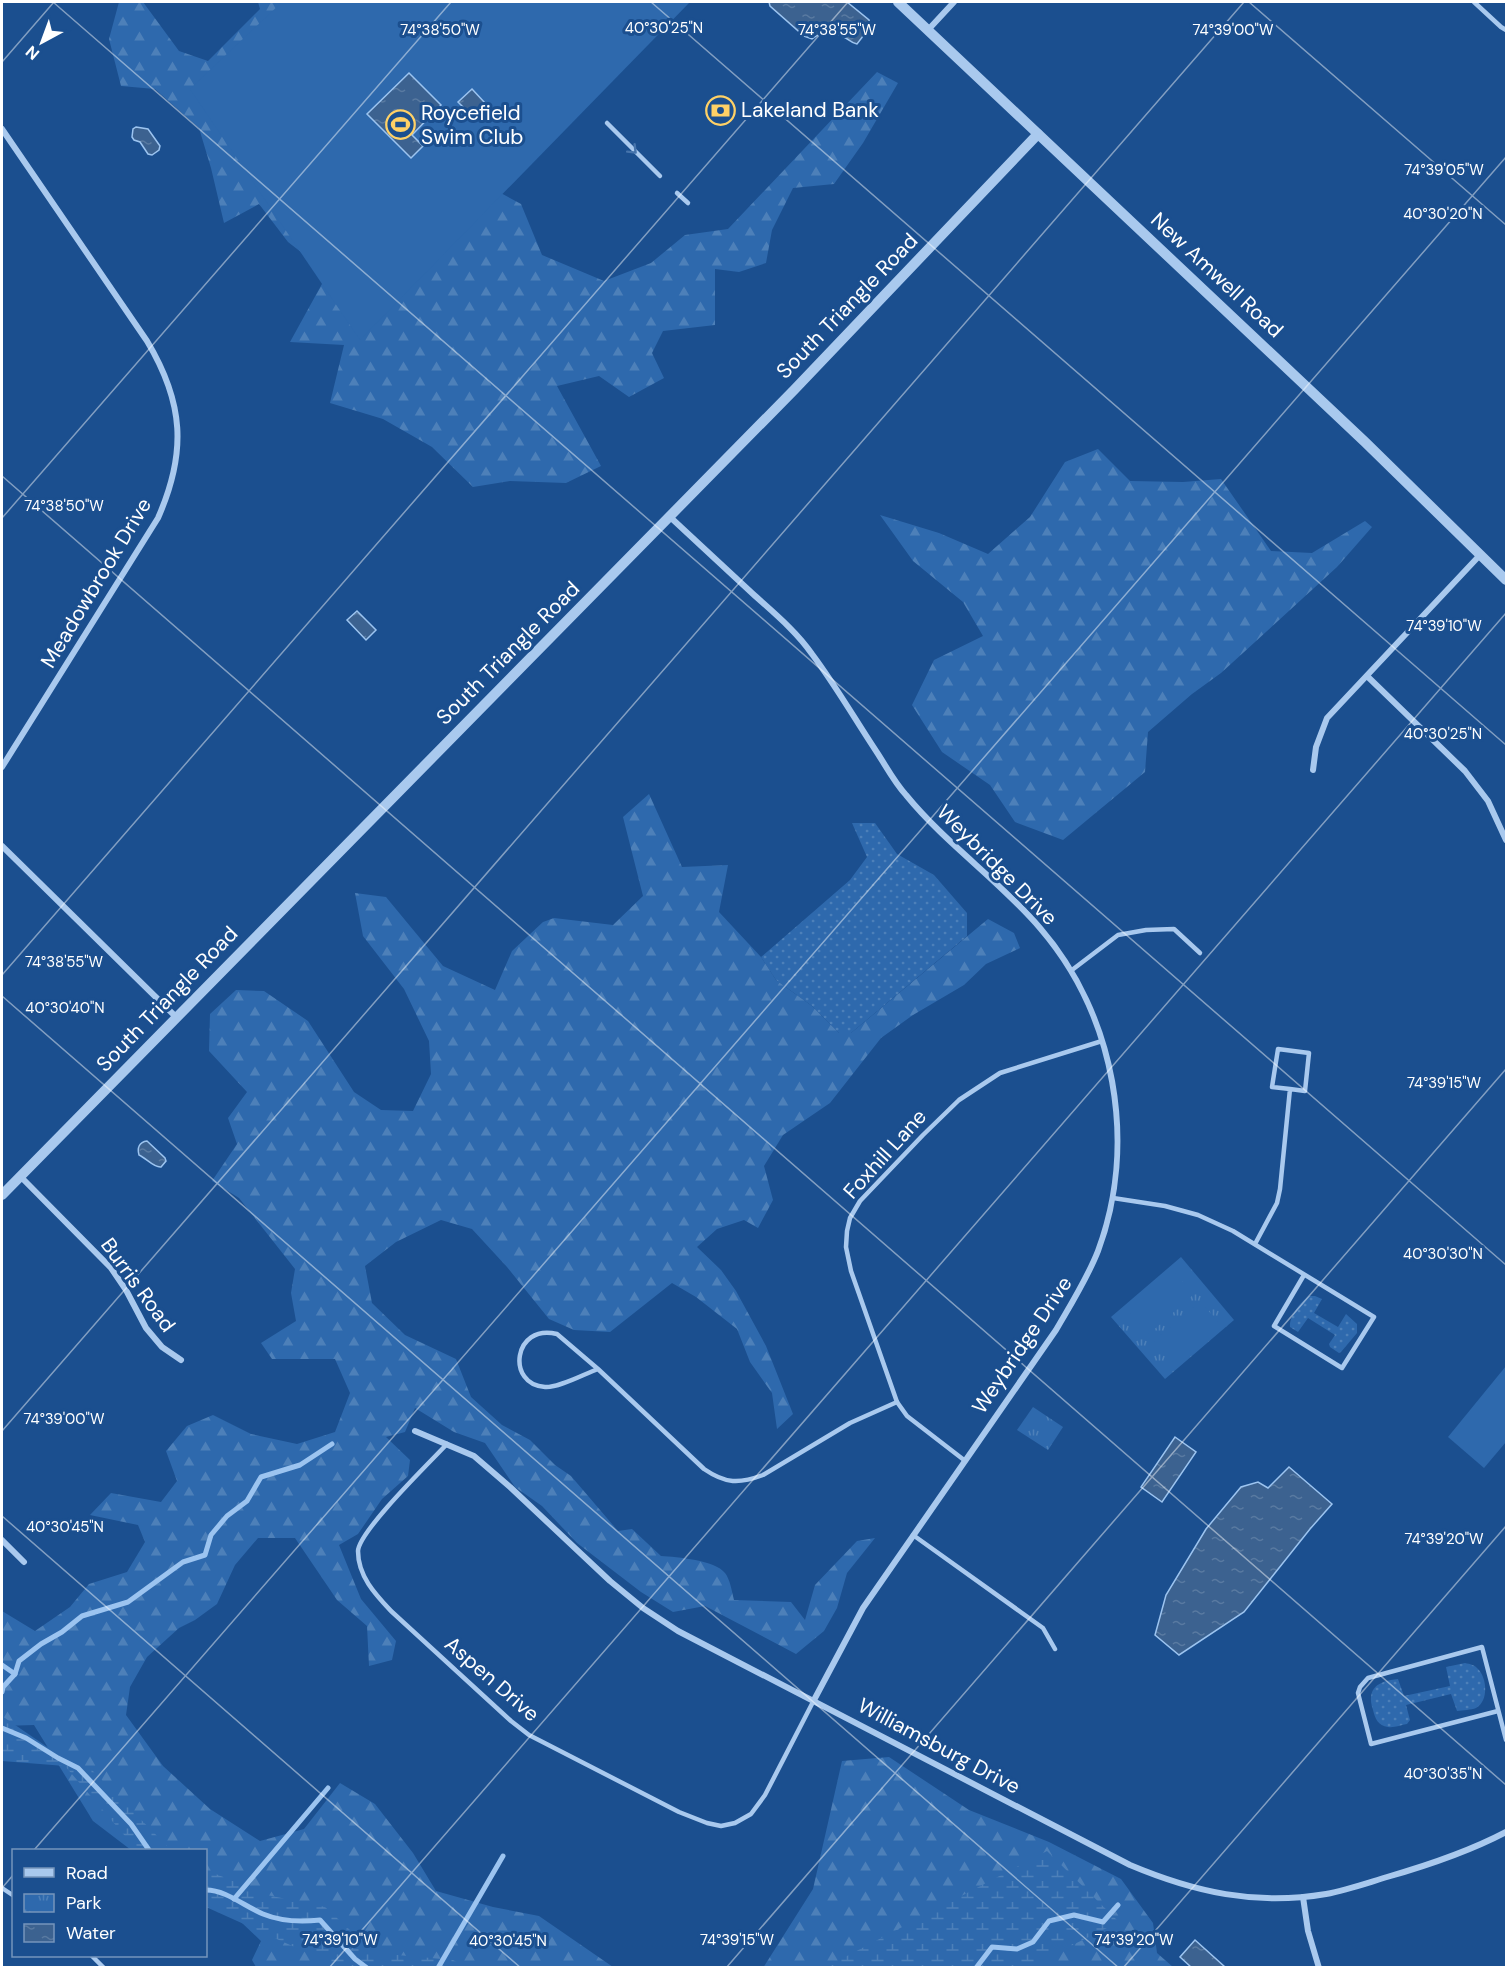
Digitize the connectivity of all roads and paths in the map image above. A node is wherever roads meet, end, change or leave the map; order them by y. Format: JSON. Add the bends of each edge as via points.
{"nodes":[{"id":1,"x":898,"y":2,"type":"edge"},
{"id":2,"x":954,"y":2,"type":"edge"},
{"id":3,"x":1474,"y":2,"type":"edge"},
{"id":4,"x":928,"y":30,"type":"junction"},
{"id":5,"x":1506,"y":30,"type":"edge"},
{"id":6,"x":607,"y":123,"type":"dead end"},
{"id":7,"x":2,"y":129,"type":"edge"},
{"id":8,"x":1038,"y":134,"type":"junction"},
{"id":9,"x":660,"y":176,"type":"dead end"},
{"id":10,"x":677,"y":193,"type":"dead end"},
{"id":11,"x":688,"y":203,"type":"dead end"},
{"id":12,"x":669,"y":516,"type":"junction"},
{"id":13,"x":1480,"y":555,"type":"junction"},
{"id":14,"x":1506,"y":580,"type":"edge"},
{"id":15,"x":1367,"y":675,"type":"junction"},
{"id":16,"x":2,"y":767,"type":"edge"},
{"id":17,"x":1313,"y":770,"type":"dead end"},
{"id":18,"x":1506,"y":840,"type":"edge"},
{"id":19,"x":2,"y":846,"type":"edge"},
{"id":20,"x":1200,"y":953,"type":"dead end"},
{"id":21,"x":1072,"y":970,"type":"junction"},
{"id":22,"x":176,"y":1017,"type":"junction"},
{"id":23,"x":1102,"y":1041,"type":"junction"},
{"id":24,"x":1290,"y":1089,"type":"junction"},
{"id":25,"x":20,"y":1176,"type":"junction"},
{"id":26,"x":2,"y":1195,"type":"edge"},
{"id":27,"x":1113,"y":1198,"type":"junction"},
{"id":28,"x":1255,"y":1244,"type":"junction"},
{"id":29,"x":1304,"y":1275,"type":"junction"},
{"id":30,"x":181,"y":1360,"type":"dead end"},
{"id":31,"x":598,"y":1369,"type":"junction"},
{"id":32,"x":897,"y":1402,"type":"junction"},
{"id":33,"x":415,"y":1431,"type":"dead end"},
{"id":34,"x":447,"y":1444,"type":"junction"},
{"id":35,"x":964,"y":1460,"type":"junction"},
{"id":36,"x":914,"y":1535,"type":"junction"},
{"id":37,"x":2,"y":1540,"type":"edge"},
{"id":38,"x":24,"y":1562,"type":"dead end"},
{"id":39,"x":1055,"y":1649,"type":"dead end"},
{"id":40,"x":814,"y":1700,"type":"junction"},
{"id":41,"x":1498,"y":1711,"type":"junction"},
{"id":42,"x":1506,"y":1740,"type":"edge"},
{"id":43,"x":1506,"y":1832,"type":"edge"},
{"id":44,"x":1303,"y":1897,"type":"junction"},
{"id":45,"x":93,"y":1957,"type":"edge"},
{"id":46,"x":104,"y":1968,"type":"edge"},
{"id":47,"x":1319,"y":1968,"type":"edge"}],
"edges":[{"from":1,"to":4,"type":"street","name":"New Amwell Road"},
{"from":2,"to":4,"type":"street"},
{"from":3,"to":5,"type":"lane"},
{"from":4,"to":8,"type":"street","name":"New Amwell Road"},
{"from":6,"to":9,"type":"lane","one_way":true},
{"from":7,"to":16,"type":"street","name":"Meadowbrook Drive","via":[[160,363],[171,388],[177,443],[169,492],[158,518]]},
{"from":8,"to":12,"type":"street","name":"South Triangle Road"},
{"from":8,"to":13,"type":"street","name":"New Amwell Road"},
{"from":10,"to":11,"type":"lane"},
{"from":12,"to":21,"type":"street","name":"Weybridge Drive","via":[[793,631],[921,814],[1019,905]]},
{"from":12,"to":22,"type":"street","name":"South Triangle Road"},
{"from":13,"to":14,"type":"street","name":"New Amwell Road"},
{"from":13,"to":15,"type":"street"},
{"from":15,"to":17,"type":"street","via":[[1327,718],[1316,747]]},
{"from":15,"to":18,"type":"street","via":[[1465,771],[1488,801]]},
{"from":19,"to":22,"type":"street"},
{"from":20,"to":21,"type":"lane","via":[[1174,929],[1146,930],[1118,935]]},
{"from":21,"to":23,"type":"street","name":"Weybridge Drive"},
{"from":22,"to":25,"type":"street","name":"South Triangle Road"},
{"from":23,"to":27,"type":"street","name":"Weybridge Drive","via":[[1116,1114]]},
{"from":23,"to":32,"type":"lane","name":"Foxhill Lane","via":[[1000,1073],[959,1100],[860,1201],[850,1218],[846,1247],[852,1271]]},
{"from":24,"to":24,"type":"lane","via":[[1305,1091],[1309,1053],[1278,1049],[1272,1087]]},
{"from":24,"to":28,"type":"lane","via":[[1277,1203]]},
{"from":25,"to":26,"type":"street","name":"South Triangle Road"},
{"from":25,"to":30,"type":"street","name":"Burris Road","via":[[111,1268],[146,1328],[162,1347]]},
{"from":27,"to":28,"type":"lane","via":[[1198,1215]]},
{"from":27,"to":35,"type":"street","name":"Weybridge Drive","via":[[1084,1282],[1056,1330]]},
{"from":28,"to":29,"type":"lane"},
{"from":29,"to":29,"type":"lane","via":[[1374,1317],[1342,1368],[1274,1326]]},
{"from":31,"to":31,"type":"lane","via":[[549,1332],[528,1340],[520,1352],[520,1368],[537,1386],[554,1387]]},
{"from":31,"to":32,"type":"lane","via":[[704,1469],[734,1482],[763,1475],[850,1423]]},
{"from":32,"to":35,"type":"lane","name":"Foxhill Lane","via":[[907,1416]]},
{"from":33,"to":34,"type":"street","name":"Williamsburg Drive"},
{"from":34,"to":40,"type":"street","name":"Williamsburg Drive","via":[[474,1456],[643,1608],[678,1631]]},
{"from":34,"to":40,"type":"lane","name":"Aspen Drive","via":[[374,1523],[358,1548],[360,1570],[374,1594],[391,1611],[529,1735],[679,1812],[721,1826],[751,1814],[765,1795]]},
{"from":35,"to":36,"type":"street","name":"Weybridge Drive"},
{"from":36,"to":39,"type":"lane","via":[[1043,1628]]},
{"from":36,"to":40,"type":"street","name":"Weybridge Drive","via":[[863,1608]]},
{"from":37,"to":38,"type":"street"},
{"from":40,"to":44,"type":"street","name":"Williamsburg Drive","via":[[1130,1865],[1214,1893],[1250,1898]]},
{"from":41,"to":41,"type":"lane","via":[[1482,1647],[1368,1678],[1358,1693],[1371,1744]]},
{"from":41,"to":42,"type":"lane"},
{"from":43,"to":44,"type":"street","name":"Williamsburg Drive","via":[[1422,1867],[1349,1889]]},
{"from":44,"to":47,"type":"street"},
{"from":45,"to":46,"type":"lane"}]}
